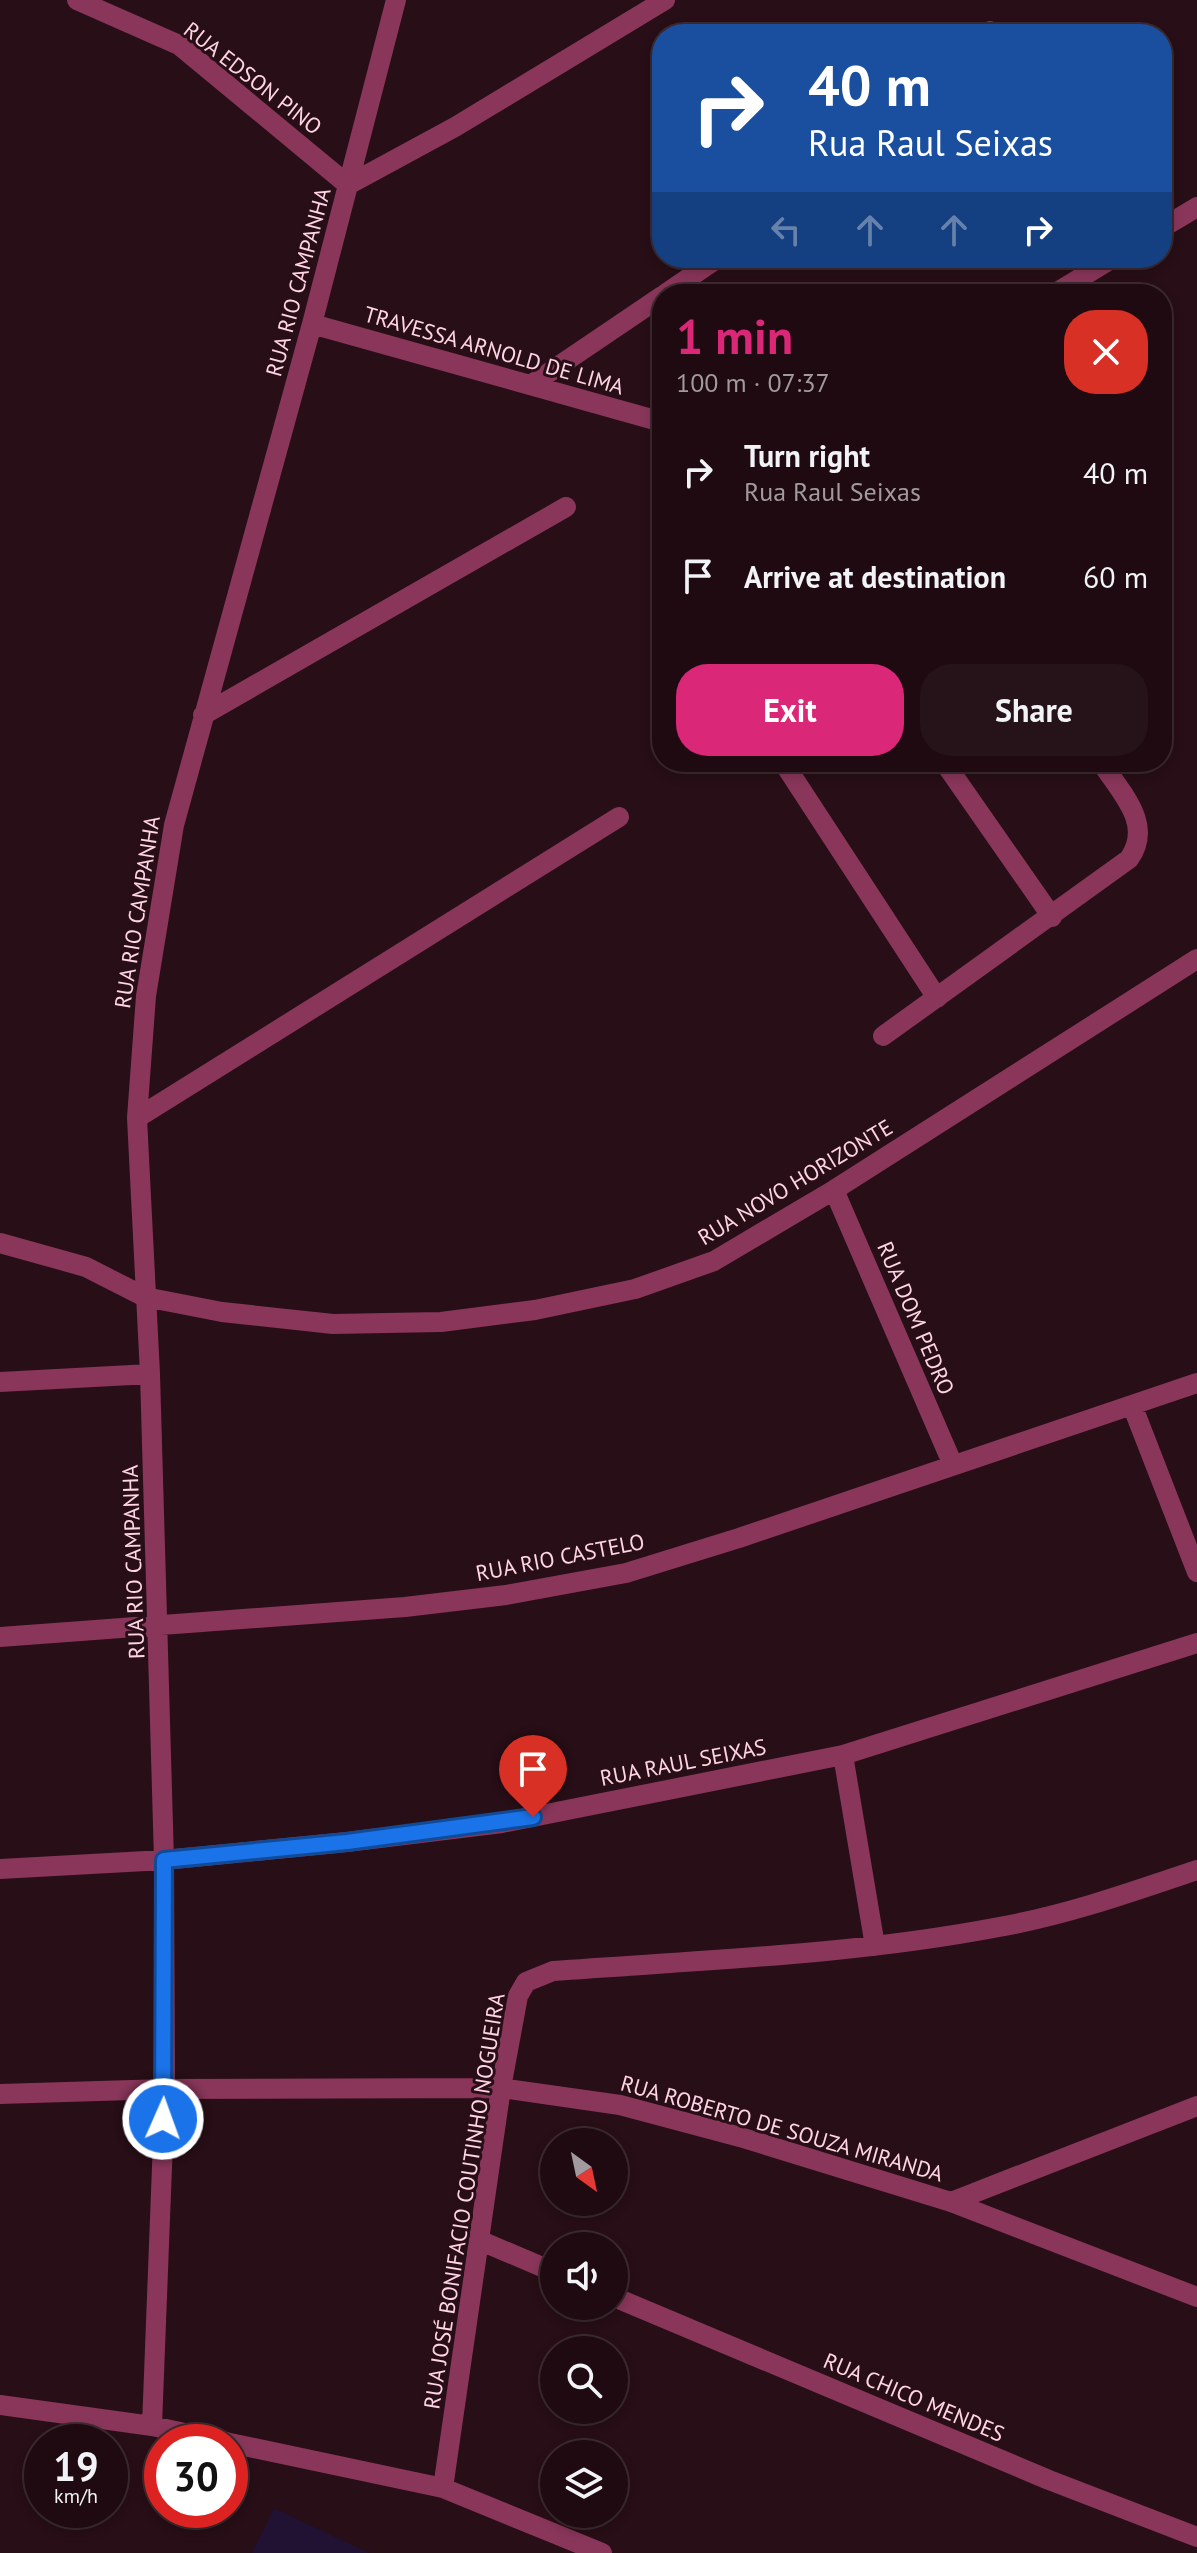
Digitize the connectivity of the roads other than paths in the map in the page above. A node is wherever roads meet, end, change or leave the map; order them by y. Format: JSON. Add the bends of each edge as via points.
{"nodes":[{"id":1,"x":77,"y":0,"type":"edge"},
{"id":2,"x":396,"y":0,"type":"edge"},
{"id":3,"x":665,"y":0,"type":"edge"},
{"id":4,"x":348,"y":185,"type":"junction"},
{"id":5,"x":1197,"y":207,"type":"edge"},
{"id":6,"x":1172,"y":222,"type":"edge"},
{"id":7,"x":703,"y":268,"type":"edge"},
{"id":8,"x":1097,"y":268,"type":"edge"},
{"id":9,"x":680,"y":284,"type":"edge"},
{"id":10,"x":1070,"y":284,"type":"edge"},
{"id":11,"x":652,"y":303,"type":"edge"},
{"id":12,"x":312,"y":324,"type":"junction"},
{"id":13,"x":532,"y":384,"type":"junction"},
{"id":14,"x":652,"y":419,"type":"edge"},
{"id":15,"x":566,"y":507,"type":"dead end"},
{"id":16,"x":203,"y":715,"type":"junction"},
{"id":17,"x":790,"y":772,"type":"edge"},
{"id":18,"x":951,"y":772,"type":"edge"},
{"id":19,"x":1107,"y":772,"type":"edge"},
{"id":20,"x":619,"y":817,"type":"dead end"},
{"id":21,"x":1052,"y":917,"type":"junction"},
{"id":22,"x":1197,"y":959,"type":"edge"},
{"id":23,"x":937,"y":998,"type":"junction"},
{"id":24,"x":883,"y":1036,"type":"dead end"},
{"id":25,"x":137,"y":1118,"type":"junction"},
{"id":26,"x":834,"y":1190,"type":"junction"},
{"id":27,"x":0,"y":1243,"type":"edge"},
{"id":28,"x":145,"y":1297,"type":"junction"},
{"id":29,"x":150,"y":1374,"type":"junction"},
{"id":30,"x":0,"y":1382,"type":"edge"},
{"id":31,"x":1197,"y":1383,"type":"edge"},
{"id":32,"x":1132,"y":1405,"type":"junction"},
{"id":33,"x":953,"y":1465,"type":"junction"},
{"id":34,"x":1197,"y":1572,"type":"edge"},
{"id":35,"x":159,"y":1623,"type":"junction"},
{"id":36,"x":0,"y":1637,"type":"edge"},
{"id":37,"x":1197,"y":1643,"type":"edge"},
{"id":38,"x":843,"y":1755,"type":"junction"},
{"id":39,"x":164,"y":1860,"type":"junction"},
{"id":40,"x":0,"y":1869,"type":"edge"},
{"id":41,"x":1197,"y":1870,"type":"edge"},
{"id":42,"x":875,"y":1946,"type":"junction"},
{"id":43,"x":501,"y":2088,"type":"junction"},
{"id":44,"x":165,"y":2089,"type":"junction"},
{"id":45,"x":0,"y":2094,"type":"edge"},
{"id":46,"x":1197,"y":2106,"type":"edge"},
{"id":47,"x":951,"y":2202,"type":"junction"},
{"id":48,"x":481,"y":2241,"type":"junction"},
{"id":49,"x":540,"y":2266,"type":"edge"},
{"id":50,"x":1197,"y":2297,"type":"edge"},
{"id":51,"x":628,"y":2303,"type":"edge"},
{"id":52,"x":0,"y":2405,"type":"edge"},
{"id":53,"x":152,"y":2424,"type":"edge"},
{"id":54,"x":144,"y":2425,"type":"edge"},
{"id":55,"x":248,"y":2446,"type":"edge"},
{"id":56,"x":443,"y":2488,"type":"junction"},
{"id":57,"x":1197,"y":2539,"type":"edge"},
{"id":58,"x":602,"y":2553,"type":"edge"},
{"id":59,"x":1193,"y":2553,"type":"edge"}],
"edges":[{"from":1,"to":4,"type":"street","name":"RUA EDSON PINO","via":[[179,45]]},
{"from":2,"to":4,"type":"street","name":"RUA RIO CAMPANHA"},
{"from":3,"to":4,"type":"street"},
{"from":4,"to":12,"type":"street","name":"RUA RIO CAMPANHA"},
{"from":5,"to":6,"type":"street"},
{"from":7,"to":9,"type":"street"},
{"from":8,"to":10,"type":"street"},
{"from":11,"to":13,"type":"street"},
{"from":12,"to":13,"type":"street","name":"TRAVESSA ARNOLD DE LIMA"},
{"from":12,"to":16,"type":"street","name":"RUA RIO CAMPANHA"},
{"from":13,"to":14,"type":"street","name":"TRAVESSA ARNOLD DE LIMA"},
{"from":15,"to":16,"type":"street"},
{"from":16,"to":25,"type":"street","name":"RUA RIO CAMPANHA","via":[[162,896],[146,996]]},
{"from":17,"to":23,"type":"street"},
{"from":18,"to":21,"type":"street"},
{"from":19,"to":21,"type":"street","via":[[1137,818],[1137,848]]},
{"from":20,"to":25,"type":"street"},
{"from":21,"to":23,"type":"street"},
{"from":22,"to":26,"type":"street","name":"RUA NOVO HORIZONTE"},
{"from":23,"to":24,"type":"street"},
{"from":25,"to":28,"type":"street","name":"RUA RIO CAMPANHA"},
{"from":26,"to":28,"type":"street","name":"RUA NOVO HORIZONTE","via":[[714,1261],[635,1289],[535,1310],[441,1322],[333,1324]]},
{"from":26,"to":33,"type":"street","name":"RUA DOM PEDRO"},
{"from":27,"to":28,"type":"street","name":"RUA NOVO HORIZONTE","via":[[86,1267]]},
{"from":28,"to":29,"type":"street","name":"RUA RIO CAMPANHA"},
{"from":29,"to":30,"type":"street"},
{"from":29,"to":35,"type":"street","name":"RUA RIO CAMPANHA"},
{"from":31,"to":32,"type":"street","name":"RUA RIO CASTELO"},
{"from":32,"to":33,"type":"street","name":"RUA RIO CASTELO"},
{"from":32,"to":34,"type":"street"},
{"from":33,"to":35,"type":"street","name":"RUA RIO CASTELO","via":[[626,1573],[405,1607]]},
{"from":35,"to":36,"type":"street","name":"RUA RIO CASTELO"},
{"from":35,"to":39,"type":"street","name":"RUA RIO CAMPANHA"},
{"from":37,"to":38,"type":"street","name":"RUA RAUL SEIXAS"},
{"from":38,"to":39,"type":"street","name":"RUA RAUL SEIXAS","via":[[502,1823]]},
{"from":38,"to":42,"type":"street"},
{"from":39,"to":40,"type":"street","name":"RUA RAUL SEIXAS"},
{"from":39,"to":44,"type":"street","name":"RUA RIO CAMPANHA"},
{"from":41,"to":42,"type":"street","name":"RUA JOSÉ BONIFACIO COUTINHO NOGUEIRA","via":[[1099,1904],[1000,1927]]},
{"from":42,"to":43,"type":"street","name":"RUA JOSÉ BONIFACIO COUTINHO NOGUEIRA","via":[[553,1971],[526,1982],[518,1996]]},
{"from":43,"to":44,"type":"street","name":"RUA ROBERTO DE SOUZA MIRANDA"},
{"from":43,"to":47,"type":"street","name":"RUA ROBERTO DE SOUZA MIRANDA","via":[[620,2105]]},
{"from":43,"to":48,"type":"street","name":"RUA JOSÉ BONIFACIO COUTINHO NOGUEIRA"},
{"from":44,"to":45,"type":"street","name":"RUA ROBERTO DE SOUZA MIRANDA"},
{"from":44,"to":53,"type":"street","name":"RUA RIO CAMPANHA"},
{"from":46,"to":47,"type":"street"},
{"from":47,"to":50,"type":"street","name":"RUA ROBERTO DE SOUZA MIRANDA"},
{"from":48,"to":49,"type":"street"},
{"from":48,"to":56,"type":"street","name":"RUA JOSÉ BONIFACIO COUTINHO NOGUEIRA"},
{"from":51,"to":57,"type":"street","name":"RUA CHICO MENDES"},
{"from":52,"to":54,"type":"street"},
{"from":55,"to":56,"type":"street"},
{"from":56,"to":58,"type":"street"},
{"from":57,"to":59,"type":"street"}]}
